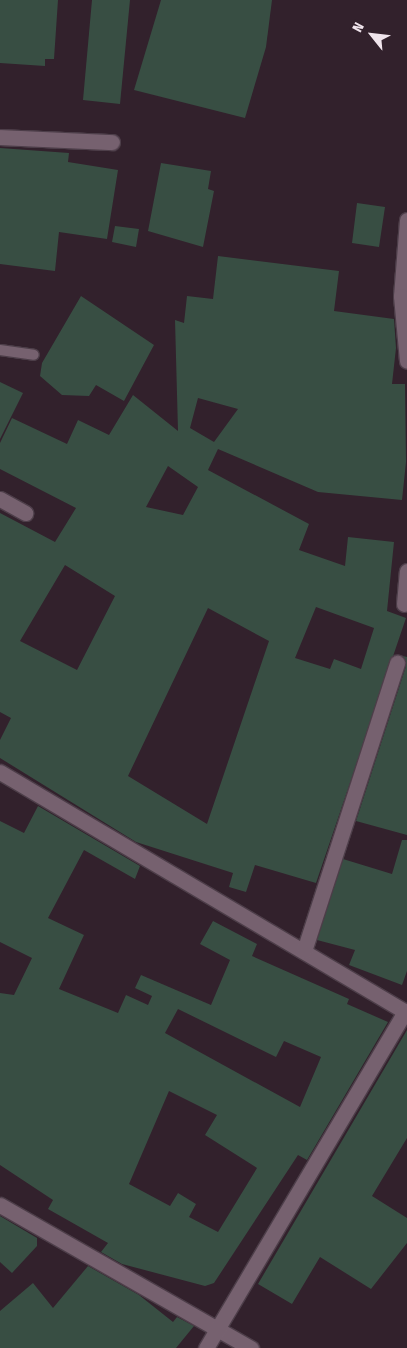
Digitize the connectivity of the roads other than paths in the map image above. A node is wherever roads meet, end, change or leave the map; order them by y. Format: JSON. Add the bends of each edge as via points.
{"nodes":[{"id":1,"x":0,"y":137,"type":"edge"},
{"id":2,"x":112,"y":142,"type":"dead end"},
{"id":3,"x":407,"y":220,"type":"edge"},
{"id":4,"x":0,"y":350,"type":"edge"},
{"id":5,"x":34,"y":355,"type":"dead end"},
{"id":6,"x":407,"y":361,"type":"edge"},
{"id":7,"x":0,"y":499,"type":"edge"},
{"id":8,"x":24,"y":513,"type":"dead end"},
{"id":9,"x":407,"y":571,"type":"edge"},
{"id":10,"x":404,"y":604,"type":"dead end"},
{"id":11,"x":396,"y":663,"type":"dead end"},
{"id":12,"x":0,"y":772,"type":"edge"},
{"id":13,"x":304,"y":951,"type":"junction"},
{"id":14,"x":406,"y":1012,"type":"edge"},
{"id":15,"x":0,"y":1205,"type":"edge"},
{"id":16,"x":220,"y":1331,"type":"junction"},
{"id":17,"x":206,"y":1348,"type":"edge"},
{"id":18,"x":251,"y":1348,"type":"edge"}],
"edges":[{"from":1,"to":2,"type":"street"},
{"from":3,"to":6,"type":"street","via":[[402,296]]},
{"from":4,"to":5,"type":"lane"},
{"from":7,"to":8,"type":"street"},
{"from":9,"to":10,"type":"street"},
{"from":11,"to":13,"type":"street"},
{"from":12,"to":13,"type":"street"},
{"from":13,"to":14,"type":"street"},
{"from":14,"to":16,"type":"street"},
{"from":15,"to":16,"type":"street"},
{"from":16,"to":17,"type":"street"},
{"from":16,"to":18,"type":"street"}]}
